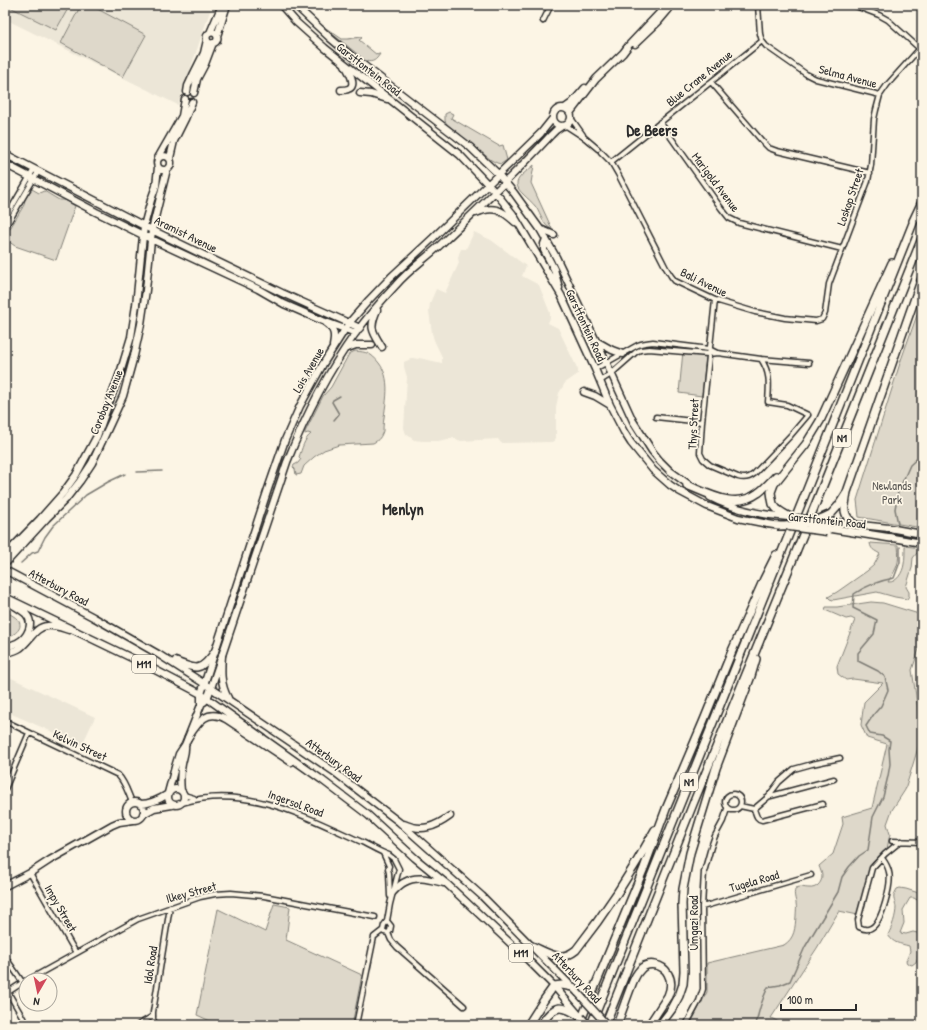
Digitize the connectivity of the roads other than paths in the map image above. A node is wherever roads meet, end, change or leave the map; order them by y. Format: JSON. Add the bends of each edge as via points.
{"nodes":[{"id":1,"x":222,"y":5,"type":"edge"},
{"id":2,"x":227,"y":5,"type":"edge"},
{"id":3,"x":281,"y":5,"type":"edge"},
{"id":4,"x":295,"y":5,"type":"edge"},
{"id":5,"x":551,"y":5,"type":"edge"},
{"id":6,"x":758,"y":5,"type":"edge"},
{"id":7,"x":853,"y":5,"type":"edge"},
{"id":8,"x":668,"y":6,"type":"edge"},
{"id":9,"x":543,"y":21,"type":"dead end"},
{"id":10,"x":210,"y":33,"type":"junction"},
{"id":11,"x":217,"y":36,"type":"junction"},
{"id":12,"x":762,"y":41,"type":"junction"},
{"id":13,"x":210,"y":42,"type":"junction"},
{"id":14,"x":921,"y":47,"type":"edge"},
{"id":15,"x":344,"y":63,"type":"junction"},
{"id":16,"x":711,"y":82,"type":"junction"},
{"id":17,"x":341,"y":90,"type":"dead end"},
{"id":18,"x":190,"y":93,"type":"junction"},
{"id":19,"x":583,"y":93,"type":"junction"},
{"id":20,"x":360,"y":94,"type":"dead end"},
{"id":21,"x":880,"y":95,"type":"junction"},
{"id":22,"x":185,"y":99,"type":"junction"},
{"id":23,"x":390,"y":100,"type":"junction"},
{"id":24,"x":192,"y":102,"type":"junction"},
{"id":25,"x":565,"y":108,"type":"junction"},
{"id":26,"x":570,"y":116,"type":"junction"},
{"id":27,"x":553,"y":118,"type":"junction"},
{"id":28,"x":660,"y":122,"type":"junction"},
{"id":29,"x":564,"y":126,"type":"junction"},
{"id":30,"x":585,"y":138,"type":"junction"},
{"id":31,"x":5,"y":154,"type":"edge"},
{"id":32,"x":158,"y":158,"type":"junction"},
{"id":33,"x":170,"y":158,"type":"junction"},
{"id":34,"x":611,"y":162,"type":"junction"},
{"id":35,"x":5,"y":164,"type":"edge"},
{"id":36,"x":158,"y":167,"type":"junction"},
{"id":37,"x":167,"y":169,"type":"junction"},
{"id":38,"x":36,"y":171,"type":"junction"},
{"id":39,"x":498,"y":174,"type":"junction"},
{"id":40,"x":870,"y":174,"type":"junction"},
{"id":41,"x":31,"y":178,"type":"junction"},
{"id":42,"x":505,"y":183,"type":"junction"},
{"id":43,"x":488,"y":184,"type":"junction"},
{"id":44,"x":496,"y":192,"type":"junction"},
{"id":45,"x":922,"y":202,"type":"edge"},
{"id":46,"x":471,"y":215,"type":"junction"},
{"id":47,"x":914,"y":218,"type":"junction"},
{"id":48,"x":5,"y":219,"type":"edge"},
{"id":49,"x":144,"y":226,"type":"junction"},
{"id":50,"x":5,"y":228,"type":"edge"},
{"id":51,"x":522,"y":229,"type":"junction"},
{"id":52,"x":540,"y":229,"type":"junction"},
{"id":53,"x":152,"y":230,"type":"junction"},
{"id":54,"x":144,"y":235,"type":"junction"},
{"id":55,"x":554,"y":235,"type":"dead end"},
{"id":56,"x":922,"y":238,"type":"edge"},
{"id":57,"x":150,"y":239,"type":"junction"},
{"id":58,"x":546,"y":239,"type":"junction"},
{"id":59,"x":842,"y":249,"type":"junction"},
{"id":60,"x":922,"y":278,"type":"edge"},
{"id":61,"x":561,"y":295,"type":"junction"},
{"id":62,"x":715,"y":300,"type":"junction"},
{"id":63,"x":381,"y":301,"type":"junction"},
{"id":64,"x":822,"y":319,"type":"joint"},
{"id":65,"x":323,"y":321,"type":"junction"},
{"id":66,"x":347,"y":326,"type":"junction"},
{"id":67,"x":360,"y":328,"type":"junction"},
{"id":68,"x":356,"y":333,"type":"junction"},
{"id":69,"x":596,"y":341,"type":"junction"},
{"id":70,"x":372,"y":345,"type":"dead end"},
{"id":71,"x":382,"y":347,"type":"dead end"},
{"id":72,"x":345,"y":349,"type":"junction"},
{"id":73,"x":331,"y":351,"type":"junction"},
{"id":74,"x":709,"y":352,"type":"junction"},
{"id":75,"x":623,"y":354,"type":"junction"},
{"id":76,"x":761,"y":359,"type":"junction"},
{"id":77,"x":606,"y":362,"type":"junction"},
{"id":78,"x":809,"y":363,"type":"dead end"},
{"id":79,"x":595,"y":369,"type":"junction"},
{"id":80,"x":611,"y":374,"type":"junction"},
{"id":81,"x":600,"y":381,"type":"junction"},
{"id":82,"x":584,"y":392,"type":"dead end"},
{"id":83,"x":610,"y":405,"type":"junction"},
{"id":84,"x":656,"y":417,"type":"dead end"},
{"id":85,"x":702,"y":422,"type":"junction"},
{"id":86,"x":797,"y":456,"type":"junction"},
{"id":87,"x":687,"y":484,"type":"junction"},
{"id":88,"x":847,"y":492,"type":"junction"},
{"id":89,"x":790,"y":517,"type":"junction"},
{"id":90,"x":818,"y":520,"type":"junction"},
{"id":91,"x":808,"y":523,"type":"junction"},
{"id":92,"x":854,"y":524,"type":"junction"},
{"id":93,"x":777,"y":526,"type":"junction"},
{"id":94,"x":829,"y":527,"type":"junction"},
{"id":95,"x":922,"y":534,"type":"edge"},
{"id":96,"x":891,"y":538,"type":"joint"},
{"id":97,"x":787,"y":539,"type":"junction"},
{"id":98,"x":922,"y":543,"type":"edge"},
{"id":99,"x":5,"y":555,"type":"edge"},
{"id":100,"x":5,"y":564,"type":"edge"},
{"id":101,"x":5,"y":570,"type":"edge"},
{"id":102,"x":241,"y":573,"type":"junction"},
{"id":103,"x":249,"y":576,"type":"junction"},
{"id":104,"x":5,"y":597,"type":"edge"},
{"id":105,"x":5,"y":600,"type":"edge"},
{"id":106,"x":86,"y":635,"type":"junction"},
{"id":107,"x":761,"y":637,"type":"junction"},
{"id":108,"x":5,"y":646,"type":"edge"},
{"id":109,"x":215,"y":651,"type":"junction"},
{"id":110,"x":5,"y":653,"type":"edge"},
{"id":111,"x":158,"y":654,"type":"junction"},
{"id":112,"x":222,"y":655,"type":"junction"},
{"id":113,"x":204,"y":683,"type":"junction"},
{"id":114,"x":211,"y":688,"type":"junction"},
{"id":115,"x":201,"y":694,"type":"junction"},
{"id":116,"x":207,"y":699,"type":"junction"},
{"id":117,"x":230,"y":700,"type":"junction"},
{"id":118,"x":201,"y":705,"type":"junction"},
{"id":119,"x":5,"y":721,"type":"edge"},
{"id":120,"x":29,"y":733,"type":"junction"},
{"id":121,"x":188,"y":738,"type":"junction"},
{"id":122,"x":185,"y":745,"type":"junction"},
{"id":123,"x":840,"y":758,"type":"dead end"},
{"id":124,"x":302,"y":766,"type":"junction"},
{"id":125,"x":834,"y":779,"type":"dead end"},
{"id":126,"x":5,"y":790,"type":"edge"},
{"id":127,"x":183,"y":793,"type":"junction"},
{"id":128,"x":168,"y":794,"type":"junction"},
{"id":129,"x":196,"y":798,"type":"junction"},
{"id":130,"x":767,"y":798,"type":"junction"},
{"id":131,"x":132,"y":802,"type":"junction"},
{"id":132,"x":182,"y":803,"type":"junction"},
{"id":133,"x":140,"y":804,"type":"junction"},
{"id":134,"x":823,"y":804,"type":"dead end"},
{"id":135,"x":172,"y":805,"type":"junction"},
{"id":136,"x":740,"y":806,"type":"junction"},
{"id":137,"x":666,"y":809,"type":"junction"},
{"id":138,"x":727,"y":809,"type":"junction"},
{"id":139,"x":754,"y":809,"type":"junction"},
{"id":140,"x":732,"y":811,"type":"junction"},
{"id":141,"x":125,"y":812,"type":"junction"},
{"id":142,"x":143,"y":814,"type":"junction"},
{"id":143,"x":450,"y":816,"type":"dead end"},
{"id":144,"x":133,"y":820,"type":"junction"},
{"id":145,"x":723,"y":821,"type":"junction"},
{"id":146,"x":399,"y":822,"type":"junction"},
{"id":147,"x":112,"y":825,"type":"junction"},
{"id":148,"x":892,"y":841,"type":"dead end"},
{"id":149,"x":901,"y":841,"type":"junction"},
{"id":150,"x":922,"y":842,"type":"edge"},
{"id":151,"x":383,"y":853,"type":"junction"},
{"id":152,"x":882,"y":858,"type":"junction"},
{"id":153,"x":397,"y":865,"type":"junction"},
{"id":154,"x":389,"y":866,"type":"junction"},
{"id":155,"x":398,"y":872,"type":"junction"},
{"id":156,"x":30,"y":873,"type":"junction"},
{"id":157,"x":389,"y":873,"type":"junction"},
{"id":158,"x":811,"y":875,"type":"dead end"},
{"id":159,"x":447,"y":884,"type":"junction"},
{"id":160,"x":5,"y":886,"type":"edge"},
{"id":161,"x":392,"y":893,"type":"junction"},
{"id":162,"x":390,"y":904,"type":"junction"},
{"id":163,"x":170,"y":907,"type":"junction"},
{"id":164,"x":702,"y":907,"type":"junction"},
{"id":165,"x":375,"y":917,"type":"dead end"},
{"id":166,"x":387,"y":921,"type":"junction"},
{"id":167,"x":383,"y":930,"type":"junction"},
{"id":168,"x":388,"y":933,"type":"junction"},
{"id":169,"x":532,"y":946,"type":"junction"},
{"id":170,"x":76,"y":953,"type":"junction"},
{"id":171,"x":6,"y":958,"type":"edge"},
{"id":172,"x":18,"y":972,"type":"edge"},
{"id":173,"x":42,"y":972,"type":"edge"},
{"id":174,"x":18,"y":986,"type":"edge"},
{"id":175,"x":554,"y":986,"type":"junction"},
{"id":176,"x":573,"y":987,"type":"junction"},
{"id":177,"x":6,"y":993,"type":"edge"},
{"id":178,"x":464,"y":1006,"type":"dead end"},
{"id":179,"x":568,"y":1007,"type":"junction"},
{"id":180,"x":153,"y":1016,"type":"junction"},
{"id":181,"x":581,"y":1017,"type":"joint"},
{"id":182,"x":27,"y":1025,"type":"edge"},
{"id":183,"x":138,"y":1025,"type":"edge"},
{"id":184,"x":156,"y":1025,"type":"edge"},
{"id":185,"x":356,"y":1025,"type":"edge"},
{"id":186,"x":528,"y":1025,"type":"edge"},
{"id":187,"x":541,"y":1025,"type":"edge"},
{"id":188,"x":579,"y":1025,"type":"edge"},
{"id":189,"x":588,"y":1025,"type":"edge"},
{"id":190,"x":591,"y":1025,"type":"edge"},
{"id":191,"x":606,"y":1025,"type":"edge"},
{"id":192,"x":617,"y":1025,"type":"edge"},
{"id":193,"x":649,"y":1025,"type":"edge"},
{"id":194,"x":660,"y":1025,"type":"edge"},
{"id":195,"x":686,"y":1025,"type":"edge"}],
"edges":[{"from":1,"to":10,"type":"street","name":"Corobay Avenue"},
{"from":2,"to":11,"type":"street","name":"Corobay Avenue"},
{"from":3,"to":15,"type":"street","name":"Garstfontein Road","via":[[296,22]]},
{"from":4,"to":39,"type":"street","name":"Garstfontein Road","via":[[344,50],[470,147]]},
{"from":5,"to":9,"type":"street"},
{"from":6,"to":12,"type":"street"},
{"from":7,"to":14,"type":"street","via":[[884,18]]},
{"from":8,"to":19,"type":"street","via":[[652,29],[622,53]]},
{"from":10,"to":11,"type":"street","via":[[213,32]]},
{"from":10,"to":13,"type":"street","name":"Corobay Avenue","via":[[207,35]]},
{"from":11,"to":13,"type":"street","name":"Corobay Avenue","via":[[216,41]]},
{"from":12,"to":16,"type":"street","name":"Blue Crane Avenue"},
{"from":12,"to":21,"type":"street","name":"Selma Avenue","via":[[816,79]]},
{"from":13,"to":18,"type":"street","name":"Corobay Avenue","via":[[205,64]]},
{"from":14,"to":21,"type":"street","name":"Loskop Street"},
{"from":15,"to":17,"type":"street","via":[[352,78],[352,85],[351,88]]},
{"from":15,"to":23,"type":"street","name":"Garstfontein Road"},
{"from":16,"to":28,"type":"street","name":"Blue Crane Avenue"},
{"from":16,"to":40,"type":"street","via":[[769,148]]},
{"from":18,"to":22,"type":"street","name":"Corobay Avenue","via":[[184,96]]},
{"from":18,"to":24,"type":"street","name":"Corobay Avenue","via":[[195,96]]},
{"from":19,"to":25,"type":"street"},
{"from":19,"to":26,"type":"street"},
{"from":20,"to":23,"type":"street","via":[[371,94]]},
{"from":21,"to":40,"type":"street","name":"Loskop Street","via":[[874,119]]},
{"from":22,"to":24,"type":"street"},
{"from":22,"to":32,"type":"street","name":"Corobay Avenue","via":[[182,116]]},
{"from":23,"to":43,"type":"street","name":"Garstfontein Road","via":[[460,155]]},
{"from":24,"to":33,"type":"street","name":"Corobay Avenue","via":[[175,138]]},
{"from":25,"to":26,"type":"street"},
{"from":25,"to":27,"type":"street","via":[[557,109]]},
{"from":26,"to":29,"type":"street","via":[[569,122]]},
{"from":26,"to":30,"type":"street","name":"Bali Avenue"},
{"from":27,"to":29,"type":"street","via":[[555,123]]},
{"from":27,"to":39,"type":"street","name":"Lois Avenue"},
{"from":28,"to":34,"type":"street","name":"Blue Crane Avenue"},
{"from":28,"to":59,"type":"street","name":"Marigold Avenue","via":[[721,208],[732,219],[739,223]]},
{"from":29,"to":30,"type":"street","name":"Bali Avenue"},
{"from":29,"to":42,"type":"street","name":"Lois Avenue","via":[[556,130]]},
{"from":30,"to":34,"type":"street","name":"Bali Avenue"},
{"from":31,"to":38,"type":"street","name":"Aramist Avenue"},
{"from":32,"to":33,"type":"street","via":[[164,155]]},
{"from":32,"to":36,"type":"street","name":"Corobay Avenue"},
{"from":33,"to":37,"type":"street","name":"Corobay Avenue","via":[[171,165]]},
{"from":34,"to":62,"type":"street","name":"Bali Avenue","via":[[671,276],[675,281]]},
{"from":35,"to":41,"type":"street","name":"Aramist Avenue"},
{"from":36,"to":37,"type":"street"},
{"from":36,"to":49,"type":"street","name":"Corobay Avenue","via":[[157,180]]},
{"from":37,"to":53,"type":"street","name":"Corobay Avenue"},
{"from":38,"to":41,"type":"street"},
{"from":38,"to":49,"type":"street","name":"Aramist Avenue"},
{"from":39,"to":42,"type":"street","name":"Garstfontein Road"},
{"from":39,"to":43,"type":"street","name":"Lois Avenue"},
{"from":40,"to":59,"type":"street","name":"Loskop Street"},
{"from":41,"to":48,"type":"street"},
{"from":41,"to":50,"type":"street"},
{"from":41,"to":54,"type":"street","name":"Aramist Avenue"},
{"from":42,"to":44,"type":"street","name":"Lois Avenue"},
{"from":42,"to":52,"type":"street","name":"Garstfontein Road"},
{"from":43,"to":44,"type":"street","name":"Garstfontein Road"},
{"from":43,"to":66,"type":"street","name":"Lois Avenue","via":[[391,277]]},
{"from":44,"to":46,"type":"street","name":"Lois Avenue"},
{"from":44,"to":51,"type":"street","name":"Garstfontein Road"},
{"from":45,"to":47,"type":"highway","number":"N1"},
{"from":46,"to":51,"type":"street","via":[[486,209],[496,209],[503,211]]},
{"from":46,"to":63,"type":"street","name":"Lois Avenue"},
{"from":47,"to":86,"type":"highway","via":[[820,421]]},
{"from":47,"to":97,"type":"highway","number":"N1"},
{"from":49,"to":53,"type":"street","name":"Aramist Avenue"},
{"from":49,"to":54,"type":"street","name":"Corobay Avenue"},
{"from":51,"to":61,"type":"street","name":"Garstfontein Road"},
{"from":52,"to":55,"type":"street"},
{"from":52,"to":58,"type":"street","name":"Garstfontein Road"},
{"from":53,"to":57,"type":"street","name":"Corobay Avenue"},
{"from":53,"to":66,"type":"street","name":"Aramist Avenue"},
{"from":54,"to":57,"type":"street","name":"Aramist Avenue"},
{"from":54,"to":99,"type":"street","name":"Corobay Avenue","via":[[130,337],[97,436],[76,476],[63,493]]},
{"from":56,"to":107,"type":"highway","number":"N1"},
{"from":57,"to":65,"type":"street","name":"Aramist Avenue"},
{"from":57,"to":100,"type":"street","name":"Corobay Avenue","via":[[141,324],[123,396],[92,463],[80,481]]},
{"from":58,"to":61,"type":"street","via":[[544,250]]},
{"from":58,"to":69,"type":"street","name":"Garstfontein Road"},
{"from":59,"to":64,"type":"street","name":"Loskop Street","via":[[829,284]]},
{"from":60,"to":88,"type":"highway"},
{"from":61,"to":79,"type":"street","name":"Garstfontein Road"},
{"from":62,"to":64,"type":"street","name":"Bali Avenue","via":[[765,315],[816,321]]},
{"from":62,"to":74,"type":"street","name":"Thys Street"},
{"from":63,"to":67,"type":"street","name":"Lois Avenue"},
{"from":63,"to":71,"type":"street","via":[[372,326]]},
{"from":65,"to":66,"type":"street","name":"Aramist Avenue"},
{"from":65,"to":73,"type":"street","via":[[334,332]]},
{"from":66,"to":67,"type":"street","name":"Aramist Avenue"},
{"from":66,"to":68,"type":"street","name":"Aramist Avenue"},
{"from":66,"to":73,"type":"street","name":"Lois Avenue"},
{"from":67,"to":68,"type":"street","name":"Lois Avenue"},
{"from":68,"to":72,"type":"street","name":"Lois Avenue"},
{"from":69,"to":75,"type":"street"},
{"from":69,"to":77,"type":"street","name":"Garstfontein Road"},
{"from":70,"to":72,"type":"street","via":[[356,345]]},
{"from":72,"to":103,"type":"street","name":"Lois Avenue","via":[[298,432]]},
{"from":73,"to":102,"type":"street","name":"Lois Avenue","via":[[300,406],[285,440]]},
{"from":74,"to":75,"type":"street","via":[[653,342],[642,343]]},
{"from":74,"to":76,"type":"street"},
{"from":74,"to":80,"type":"street","via":[[645,349],[636,352]]},
{"from":74,"to":85,"type":"street","name":"Thys Street"},
{"from":75,"to":77,"type":"street"},
{"from":76,"to":78,"type":"street"},
{"from":76,"to":85,"type":"street","name":"Thys Street","via":[[766,366],[769,380],[768,402],[787,405],[808,415],[791,435],[751,477],[738,477],[703,460],[700,453]]},
{"from":77,"to":79,"type":"street"},
{"from":77,"to":80,"type":"street","name":"Garstfontein Road"},
{"from":79,"to":81,"type":"street","name":"Garstfontein Road"},
{"from":80,"to":81,"type":"street"},
{"from":80,"to":87,"type":"street","name":"Garstfontein Road","via":[[633,421],[652,451],[670,471]]},
{"from":81,"to":83,"type":"street","name":"Garstfontein Road"},
{"from":82,"to":83,"type":"street"},
{"from":83,"to":93,"type":"street","name":"Garstfontein Road","bridge":true,"via":[[631,443],[653,470],[670,485],[724,513]]},
{"from":84,"to":85,"type":"street"},
{"from":86,"to":87,"type":"highway","via":[[757,494],[749,498],[736,501],[722,499]]},
{"from":86,"to":89,"type":"highway","bridge":true,"via":[[772,488],[773,504],[781,513]]},
{"from":87,"to":89,"type":"street","name":"Garstfontein Road","bridge":true,"via":[[704,495],[741,510]]},
{"from":88,"to":90,"type":"highway","bridge":true,"via":[[831,514]]},
{"from":88,"to":92,"type":"highway","via":[[845,511]]},
{"from":89,"to":90,"type":"street","name":"Garstfontein Road","bridge":true},
{"from":89,"to":91,"type":"highway","bridge":true},
{"from":90,"to":91,"type":"highway","bridge":true},
{"from":90,"to":94,"type":"street","name":"Garstfontein Road","bridge":true},
{"from":91,"to":93,"type":"highway","bridge":true},
{"from":91,"to":94,"type":"highway","bridge":true},
{"from":92,"to":94,"type":"street","name":"Garstfontein Road"},
{"from":92,"to":95,"type":"street","name":"Garstfontein Road"},
{"from":93,"to":94,"type":"street","name":"Garstfontein Road","bridge":true},
{"from":94,"to":96,"type":"highway"},
{"from":96,"to":98,"type":"street"},
{"from":97,"to":137,"type":"highway","via":[[772,562],[753,602]]},
{"from":97,"to":190,"type":"highway","number":"N1"},
{"from":101,"to":111,"type":"street","name":"Atterbury Road","number":"M11"},
{"from":102,"to":103,"type":"street"},
{"from":102,"to":109,"type":"street","name":"Lois Avenue"},
{"from":103,"to":112,"type":"street","name":"Lois Avenue"},
{"from":104,"to":106,"type":"street","name":"Atterbury Road","number":"M11"},
{"from":105,"to":108,"type":"street","via":[[26,614],[30,624],[24,638]]},
{"from":106,"to":110,"type":"street","via":[[54,626],[43,627],[20,648]]},
{"from":106,"to":115,"type":"street","name":"Atterbury Road","number":"M11"},
{"from":107,"to":191,"type":"highway","number":"N1"},
{"from":107,"to":194,"type":"highway","via":[[751,676],[716,768],[690,853],[682,904],[683,984],[679,996]]},
{"from":109,"to":111,"type":"street","via":[[204,665],[196,667],[186,666]]},
{"from":109,"to":113,"type":"street","name":"Lois Avenue"},
{"from":111,"to":113,"type":"street","name":"Atterbury Road","number":"M11"},
{"from":112,"to":114,"type":"street","name":"Lois Avenue"},
{"from":112,"to":117,"type":"street","via":[[222,682]]},
{"from":113,"to":114,"type":"street","name":"Atterbury Road","number":"M11"},
{"from":113,"to":115,"type":"street","name":"Lois Avenue"},
{"from":114,"to":116,"type":"street","name":"Lois Avenue"},
{"from":114,"to":117,"type":"street","name":"Atterbury Road","number":"M11"},
{"from":115,"to":116,"type":"street","name":"Atterbury Road","number":"M11"},
{"from":115,"to":118,"type":"street","name":"Lois Avenue"},
{"from":116,"to":118,"type":"street","name":"Lois Avenue"},
{"from":116,"to":124,"type":"street","name":"Atterbury Road","number":"M11"},
{"from":117,"to":146,"type":"street","name":"Atterbury Road","number":"M11","via":[[333,771]]},
{"from":118,"to":121,"type":"street","name":"Lois Avenue"},
{"from":119,"to":120,"type":"street","name":"Kelvin Street"},
{"from":120,"to":126,"type":"street"},
{"from":120,"to":131,"type":"street","name":"Kelvin Street","via":[[118,774]]},
{"from":121,"to":122,"type":"street","name":"Lois Avenue"},
{"from":121,"to":124,"type":"street","via":[[199,722],[207,717],[218,716],[285,759]]},
{"from":122,"to":127,"type":"street","name":"Lois Avenue","via":[[180,774]]},
{"from":122,"to":128,"type":"street","name":"Lois Avenue","via":[[176,762]]},
{"from":123,"to":130,"type":"street","via":[[794,769],[779,782]]},
{"from":124,"to":159,"type":"street","name":"Atterbury Road","number":"M11","via":[[368,815],[414,858]]},
{"from":125,"to":130,"type":"street"},
{"from":127,"to":128,"type":"street","via":[[173,789]]},
{"from":127,"to":129,"type":"street","name":"Ingersol Road"},
{"from":127,"to":132,"type":"street"},
{"from":128,"to":133,"type":"street","via":[[152,803]]},
{"from":128,"to":135,"type":"street"},
{"from":129,"to":132,"type":"street","name":"Ingersol Road"},
{"from":129,"to":151,"type":"street","name":"Ingersol Road","via":[[235,798],[271,804],[300,814]]},
{"from":130,"to":139,"type":"street"},
{"from":131,"to":133,"type":"street"},
{"from":131,"to":141,"type":"street","name":"Ingersol Road"},
{"from":132,"to":135,"type":"street","name":"Ingersol Road","via":[[178,806]]},
{"from":133,"to":142,"type":"street","via":[[144,809]]},
{"from":134,"to":139,"type":"street","via":[[762,820],[757,818]]},
{"from":135,"to":142,"type":"street","name":"Ingersol Road","via":[[154,808]]},
{"from":136,"to":138,"type":"street","via":[[738,796],[731,794],[725,799]]},
{"from":136,"to":139,"type":"street"},
{"from":136,"to":140,"type":"street"},
{"from":137,"to":169,"type":"highway","via":[[609,906],[576,950],[559,957]]},
{"from":137,"to":188,"type":"highway"},
{"from":138,"to":140,"type":"street"},
{"from":138,"to":145,"type":"street","name":"Umgazi Road"},
{"from":140,"to":145,"type":"street","name":"Umgazi Road"},
{"from":141,"to":144,"type":"street"},
{"from":141,"to":147,"type":"street","name":"Ingersol Road"},
{"from":142,"to":144,"type":"street","name":"Ingersol Road","via":[[139,820]]},
{"from":143,"to":146,"type":"street","via":[[436,825],[424,828]]},
{"from":144,"to":147,"type":"street","name":"Ingersol Road"},
{"from":145,"to":164,"type":"street","name":"Umgazi Road","via":[[708,855],[704,872]]},
{"from":146,"to":169,"type":"street","name":"Atterbury Road","number":"M11","via":[[482,896]]},
{"from":147,"to":156,"type":"street","name":"Ingersol Road"},
{"from":148,"to":149,"type":"street"},
{"from":149,"to":150,"type":"street"},
{"from":149,"to":152,"type":"street"},
{"from":151,"to":153,"type":"street","name":"Ingersol Road","via":[[392,857]]},
{"from":151,"to":154,"type":"street"},
{"from":152,"to":152,"type":"street","via":[[872,868],[858,920],[859,927],[870,930],[880,917],[890,884],[889,873]]},
{"from":153,"to":154,"type":"street"},
{"from":153,"to":155,"type":"street"},
{"from":154,"to":157,"type":"street"},
{"from":155,"to":157,"type":"street"},
{"from":155,"to":161,"type":"street"},
{"from":156,"to":160,"type":"street","name":"Ingersol Road"},
{"from":156,"to":170,"type":"street","name":"Impy Street"},
{"from":157,"to":162,"type":"street"},
{"from":158,"to":164,"type":"street","name":"Tugela Road"},
{"from":159,"to":161,"type":"street","via":[[420,878],[404,882]]},
{"from":159,"to":175,"type":"street","name":"Atterbury Road","number":"M11"},
{"from":161,"to":162,"type":"street"},
{"from":162,"to":166,"type":"street"},
{"from":163,"to":165,"type":"street","name":"Ilkey Street","via":[[208,895],[236,893]]},
{"from":163,"to":170,"type":"street","name":"Ilkey Street","via":[[133,921]]},
{"from":163,"to":180,"type":"street","name":"Idol Road"},
{"from":164,"to":195,"type":"street","name":"Umgazi Road","via":[[703,989]]},
{"from":166,"to":167,"type":"street"},
{"from":166,"to":168,"type":"street","via":[[390,926]]},
{"from":167,"to":168,"type":"street"},
{"from":167,"to":185,"type":"street","via":[[374,937]]},
{"from":168,"to":178,"type":"street","via":[[397,947]]},
{"from":169,"to":176,"type":"street","name":"Atterbury Road","number":"M11"},
{"from":170,"to":173,"type":"street","name":"Ilkey Street"},
{"from":171,"to":172,"type":"street"},
{"from":174,"to":177,"type":"street","name":"Ilkey Street"},
{"from":175,"to":176,"type":"highway"},
{"from":175,"to":179,"type":"street","name":"Atterbury Road","number":"M11"},
{"from":175,"to":186,"type":"highway"},
{"from":176,"to":191,"type":"street","name":"Atterbury Road","number":"M11","bridge":true},
{"from":177,"to":182,"type":"street"},
{"from":179,"to":181,"type":"highway"},
{"from":179,"to":187,"type":"highway","via":[[553,1010]]},
{"from":180,"to":183,"type":"street"},
{"from":180,"to":184,"type":"street","name":"Idol Road"},
{"from":181,"to":189,"type":"street","name":"Atterbury Road","bridge":true},
{"from":192,"to":193,"type":"highway","via":[[639,970],[652,964],[666,970],[670,979],[670,990]]}]}
